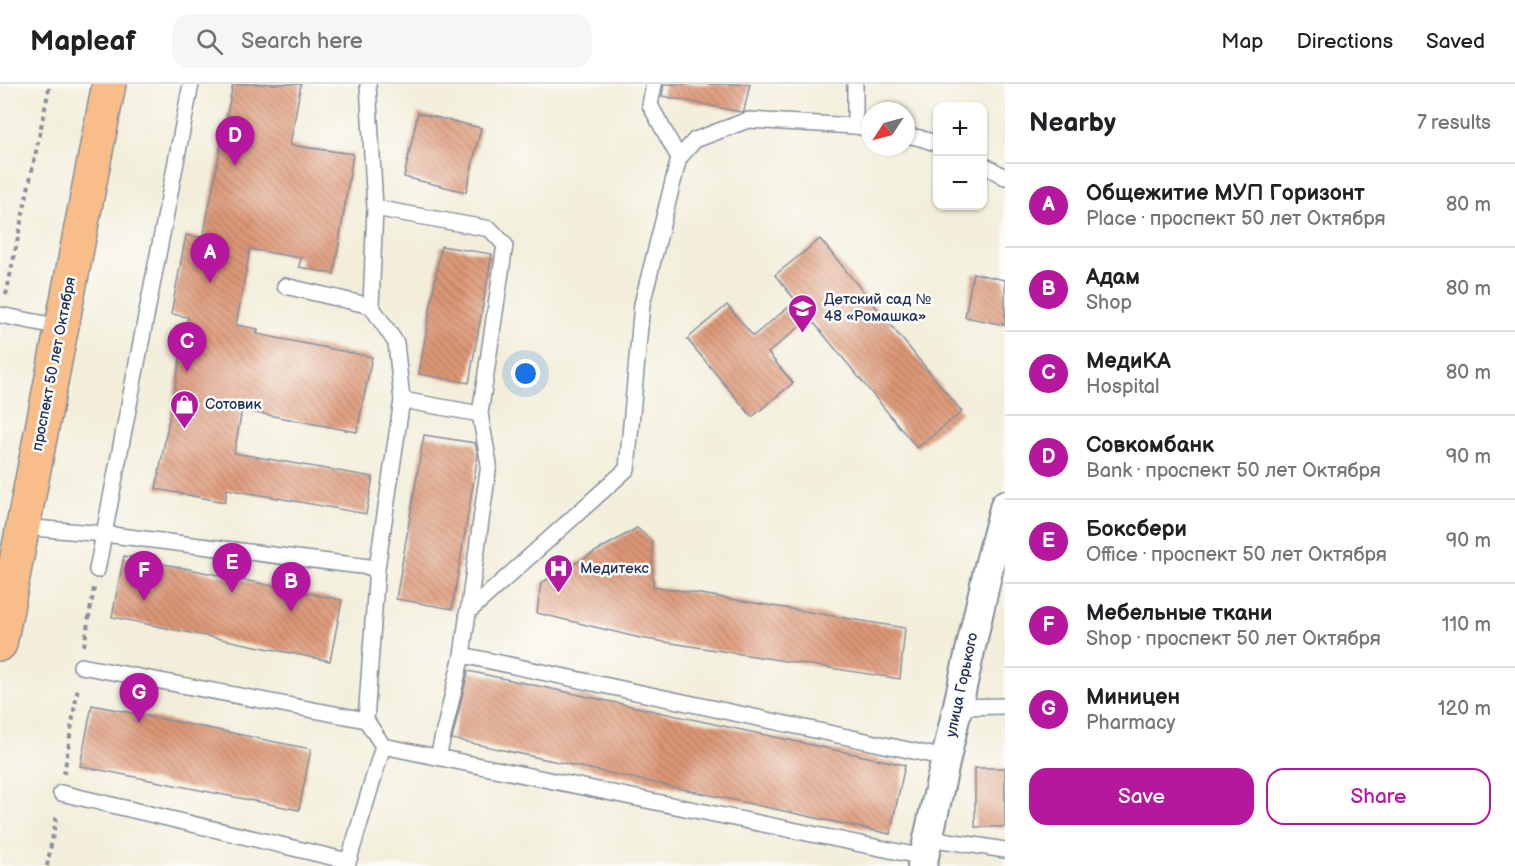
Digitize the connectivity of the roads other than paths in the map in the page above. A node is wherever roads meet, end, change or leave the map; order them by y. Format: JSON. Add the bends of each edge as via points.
{"nodes":[{"id":1,"x":109,"y":84,"type":"edge"},
{"id":2,"x":191,"y":84,"type":"edge"},
{"id":3,"x":368,"y":84,"type":"edge"},
{"id":4,"x":654,"y":84,"type":"edge"},
{"id":5,"x":855,"y":84,"type":"edge"},
{"id":6,"x":861,"y":117,"type":"edge"},
{"id":7,"x":861,"y":128,"type":"edge"},
{"id":8,"x":915,"y":137,"type":"edge"},
{"id":9,"x":933,"y":142,"type":"edge"},
{"id":10,"x":679,"y":158,"type":"junction"},
{"id":11,"x":987,"y":167,"type":"edge"},
{"id":12,"x":1005,"y":177,"type":"edge"},
{"id":13,"x":375,"y":207,"type":"junction"},
{"id":14,"x":285,"y":286,"type":"dead end"},
{"id":15,"x":370,"y":306,"type":"junction"},
{"id":16,"x":1,"y":315,"type":"edge"},
{"id":17,"x":62,"y":327,"type":"junction"},
{"id":18,"x":402,"y":400,"type":"junction"},
{"id":19,"x":480,"y":414,"type":"junction"},
{"id":20,"x":1005,"y":505,"type":"edge"},
{"id":21,"x":22,"y":527,"type":"junction"},
{"id":22,"x":997,"y":566,"type":"edge"},
{"id":23,"x":377,"y":568,"type":"junction"},
{"id":24,"x":97,"y":570,"type":"road end"},
{"id":25,"x":467,"y":613,"type":"junction"},
{"id":26,"x":0,"y":644,"type":"edge"},
{"id":27,"x":462,"y":655,"type":"junction"},
{"id":28,"x":81,"y":666,"type":"road end"},
{"id":29,"x":1005,"y":706,"type":"edge"},
{"id":30,"x":957,"y":707,"type":"junction"},
{"id":31,"x":366,"y":720,"type":"junction"},
{"id":32,"x":383,"y":746,"type":"junction"},
{"id":33,"x":438,"y":757,"type":"junction"},
{"id":34,"x":946,"y":758,"type":"junction"},
{"id":35,"x":61,"y":793,"type":"road end"},
{"id":36,"x":1005,"y":850,"type":"edge"},
{"id":37,"x":925,"y":854,"type":"edge"},
{"id":38,"x":348,"y":864,"type":"edge"}],
"edges":[{"from":1,"to":17,"type":"main road","name":"проспект 50 лет Октября"},
{"from":2,"to":24,"type":"lane"},
{"from":3,"to":13,"type":"lane"},
{"from":4,"to":10,"type":"lane","via":[[650,105]]},
{"from":5,"to":6,"type":"lane"},
{"from":7,"to":10,"type":"lane","via":[[748,120],[695,140]]},
{"from":8,"to":9,"type":"lane"},
{"from":10,"to":25,"type":"lane","via":[[642,304],[627,469]]},
{"from":11,"to":12,"type":"lane"},
{"from":13,"to":15,"type":"lane"},
{"from":13,"to":19,"type":"lane","via":[[490,229],[505,245]]},
{"from":14,"to":15,"type":"lane"},
{"from":15,"to":18,"type":"lane","via":[[396,343]]},
{"from":16,"to":17,"type":"lane"},
{"from":17,"to":21,"type":"main road","name":"проспект 50 лет Октября"},
{"from":18,"to":19,"type":"lane"},
{"from":18,"to":23,"type":"lane"},
{"from":19,"to":25,"type":"lane","via":[[489,464]]},
{"from":20,"to":22,"type":"street","name":"улица Горького"},
{"from":21,"to":23,"type":"lane"},
{"from":21,"to":26,"type":"main road","name":"проспект 50 лет Октября"},
{"from":22,"to":30,"type":"street","name":"улица Горького"},
{"from":23,"to":31,"type":"lane"},
{"from":25,"to":27,"type":"lane"},
{"from":27,"to":33,"type":"lane"},
{"from":27,"to":34,"type":"lane"},
{"from":28,"to":31,"type":"lane"},
{"from":29,"to":30,"type":"lane"},
{"from":30,"to":34,"type":"street","name":"улица Горького"},
{"from":31,"to":32,"type":"lane"},
{"from":32,"to":33,"type":"lane"},
{"from":32,"to":38,"type":"lane"},
{"from":33,"to":37,"type":"lane"},
{"from":34,"to":37,"type":"street","name":"улица Горького"},
{"from":35,"to":38,"type":"lane"},
{"from":36,"to":37,"type":"lane"}]}
